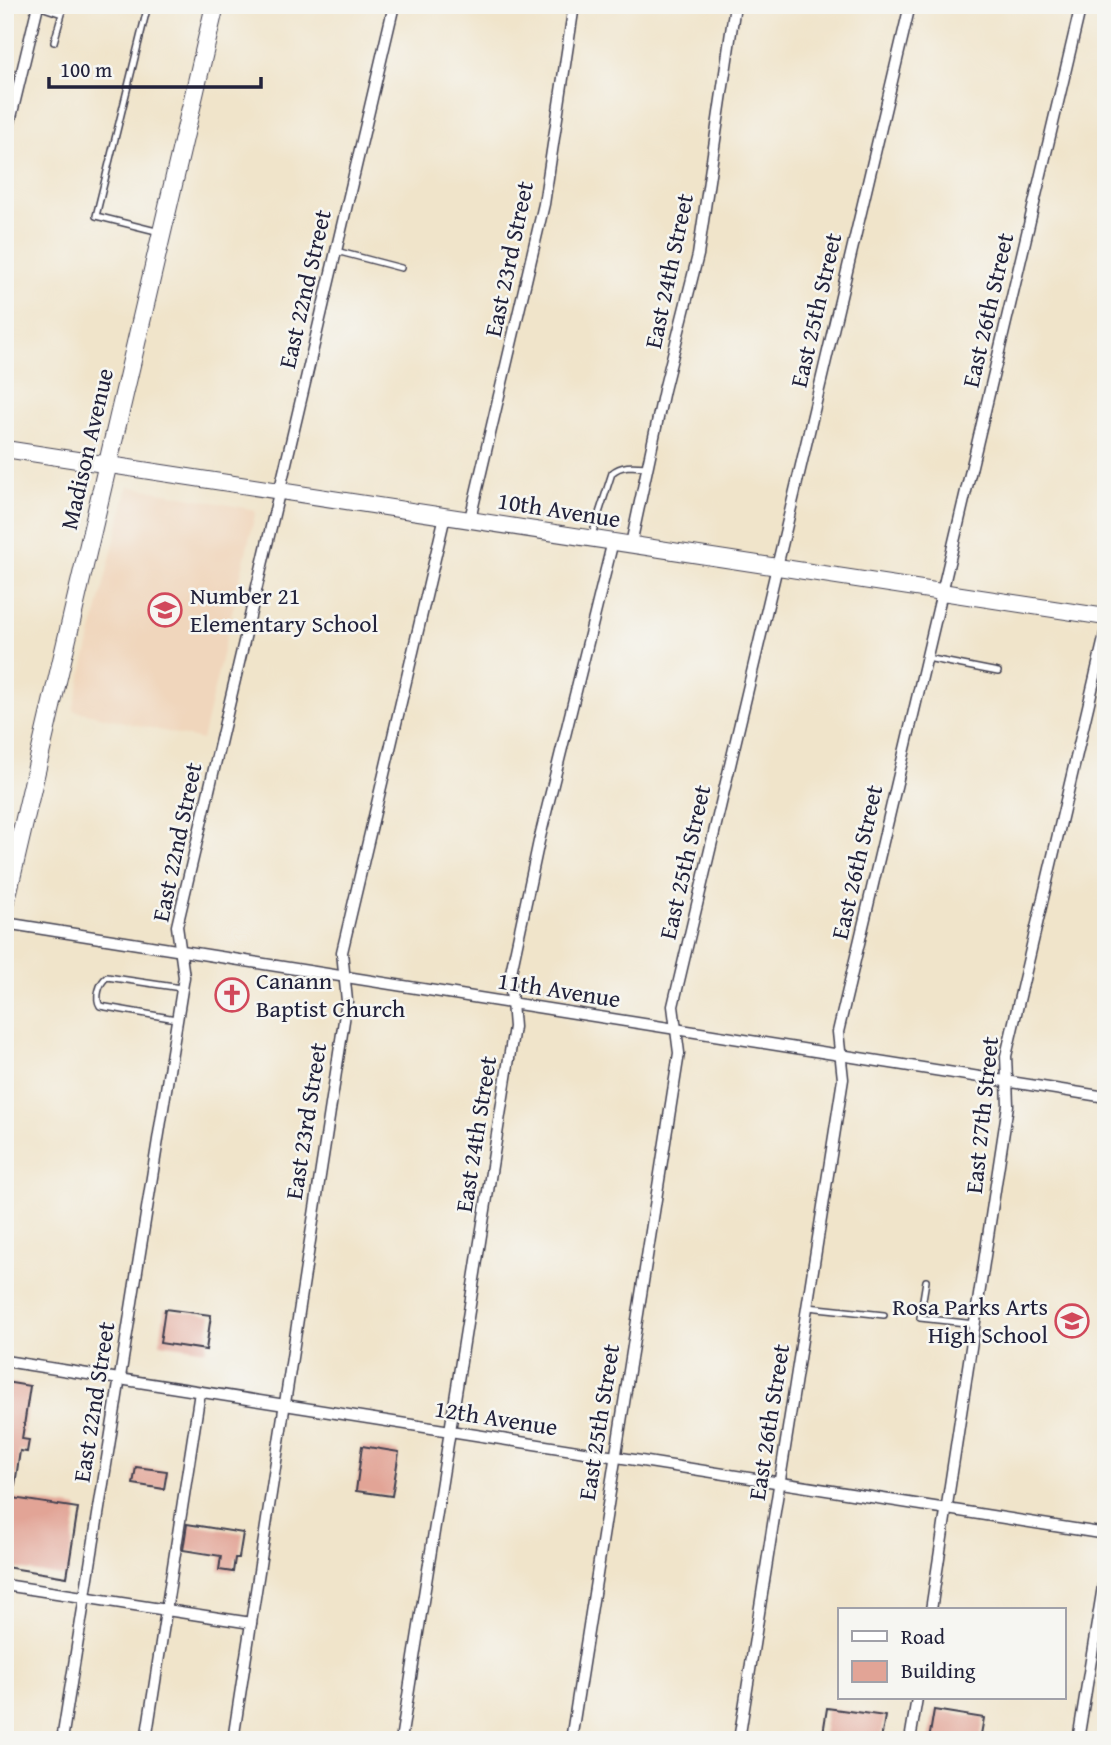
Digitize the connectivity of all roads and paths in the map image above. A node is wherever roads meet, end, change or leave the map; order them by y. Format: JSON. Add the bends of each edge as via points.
{"nodes":[{"id":1,"x":148,"y":5,"type":"edge"},
{"id":2,"x":191,"y":5,"type":"edge"},
{"id":3,"x":394,"y":5,"type":"edge"},
{"id":4,"x":574,"y":5,"type":"edge"},
{"id":5,"x":735,"y":5,"type":"edge"},
{"id":6,"x":910,"y":5,"type":"edge"},
{"id":7,"x":1081,"y":5,"type":"edge"},
{"id":8,"x":38,"y":6,"type":"edge"},
{"id":9,"x":215,"y":8,"type":"edge"},
{"id":10,"x":54,"y":42,"type":"dead end"},
{"id":11,"x":5,"y":142,"type":"edge"},
{"id":12,"x":163,"y":233,"type":"junction"},
{"id":13,"x":336,"y":251,"type":"junction"},
{"id":14,"x":401,"y":268,"type":"dead end"},
{"id":15,"x":5,"y":449,"type":"edge"},
{"id":16,"x":108,"y":464,"type":"junction"},
{"id":17,"x":647,"y":467,"type":"junction"},
{"id":18,"x":279,"y":490,"type":"junction"},
{"id":19,"x":445,"y":516,"type":"junction"},
{"id":20,"x":470,"y":519,"type":"junction"},
{"id":21,"x":591,"y":538,"type":"junction"},
{"id":22,"x":613,"y":541,"type":"junction"},
{"id":23,"x":631,"y":544,"type":"junction"},
{"id":24,"x":777,"y":566,"type":"junction"},
{"id":25,"x":943,"y":591,"type":"junction"},
{"id":26,"x":1106,"y":617,"type":"edge"},
{"id":27,"x":1106,"y":630,"type":"edge"},
{"id":28,"x":927,"y":658,"type":"junction"},
{"id":29,"x":998,"y":672,"type":"dead end"},
{"id":30,"x":5,"y":904,"type":"edge"},
{"id":31,"x":5,"y":923,"type":"edge"},
{"id":32,"x":180,"y":951,"type":"junction"},
{"id":33,"x":344,"y":977,"type":"junction"},
{"id":34,"x":181,"y":988,"type":"junction"},
{"id":35,"x":512,"y":1003,"type":"junction"},
{"id":36,"x":176,"y":1019,"type":"junction"},
{"id":37,"x":676,"y":1030,"type":"junction"},
{"id":38,"x":840,"y":1055,"type":"junction"},
{"id":39,"x":1007,"y":1082,"type":"junction"},
{"id":40,"x":1106,"y":1097,"type":"edge"},
{"id":41,"x":926,"y":1280,"type":"dead end"},
{"id":42,"x":808,"y":1307,"type":"junction"},
{"id":43,"x":884,"y":1315,"type":"dead end"},
{"id":44,"x":975,"y":1324,"type":"junction"},
{"id":45,"x":5,"y":1361,"type":"edge"},
{"id":46,"x":119,"y":1379,"type":"junction"},
{"id":47,"x":200,"y":1392,"type":"junction"},
{"id":48,"x":283,"y":1405,"type":"junction"},
{"id":49,"x":450,"y":1432,"type":"junction"},
{"id":50,"x":615,"y":1457,"type":"junction"},
{"id":51,"x":781,"y":1482,"type":"junction"},
{"id":52,"x":947,"y":1508,"type":"junction"},
{"id":53,"x":1106,"y":1534,"type":"edge"},
{"id":54,"x":1106,"y":1569,"type":"edge"},
{"id":55,"x":5,"y":1585,"type":"edge"},
{"id":56,"x":85,"y":1598,"type":"junction"},
{"id":57,"x":931,"y":1608,"type":"edge"},
{"id":58,"x":165,"y":1610,"type":"junction"},
{"id":59,"x":251,"y":1623,"type":"junction"},
{"id":60,"x":917,"y":1700,"type":"edge"},
{"id":61,"x":62,"y":1740,"type":"edge"},
{"id":62,"x":146,"y":1740,"type":"edge"},
{"id":63,"x":233,"y":1740,"type":"edge"},
{"id":64,"x":401,"y":1740,"type":"edge"},
{"id":65,"x":571,"y":1740,"type":"edge"},
{"id":66,"x":739,"y":1740,"type":"edge"},
{"id":67,"x":910,"y":1740,"type":"edge"},
{"id":68,"x":1078,"y":1740,"type":"edge"}],
"edges":[{"from":1,"to":12,"type":"lane","via":[[96,216]]},
{"from":2,"to":9,"type":"lane"},
{"from":3,"to":13,"type":"street","name":"East 22nd Street"},
{"from":4,"to":20,"type":"street","name":"East 23rd Street","via":[[544,204]]},
{"from":5,"to":17,"type":"street","name":"East 24th Street","via":[[698,255]]},
{"from":6,"to":24,"type":"street","name":"East 25th Street"},
{"from":7,"to":25,"type":"street","name":"East 26th Street"},
{"from":8,"to":10,"type":"lane","via":[[62,14]]},
{"from":8,"to":11,"type":"street"},
{"from":9,"to":12,"type":"main road","name":"Madison Avenue"},
{"from":12,"to":16,"type":"main road","name":"Madison Avenue"},
{"from":13,"to":14,"type":"lane"},
{"from":13,"to":18,"type":"street","name":"East 22nd Street"},
{"from":15,"to":16,"type":"main road","name":"10th Avenue"},
{"from":16,"to":18,"type":"main road","name":"10th Avenue"},
{"from":16,"to":30,"type":"main road","name":"Madison Avenue"},
{"from":17,"to":21,"type":"lane","via":[[617,468],[612,473]]},
{"from":17,"to":23,"type":"street","name":"East 24th Street"},
{"from":18,"to":19,"type":"main road","name":"10th Avenue"},
{"from":18,"to":32,"type":"street","name":"East 22nd Street","via":[[177,926]]},
{"from":19,"to":20,"type":"main road","name":"10th Avenue"},
{"from":19,"to":33,"type":"street","name":"East 23rd Street","via":[[342,952]]},
{"from":20,"to":21,"type":"main road","name":"10th Avenue"},
{"from":21,"to":22,"type":"main road","name":"10th Avenue"},
{"from":22,"to":23,"type":"main road","name":"10th Avenue"},
{"from":22,"to":35,"type":"street","name":"East 24th Street","via":[[530,881],[510,977]]},
{"from":23,"to":24,"type":"main road","name":"10th Avenue"},
{"from":24,"to":25,"type":"main road","name":"10th Avenue"},
{"from":24,"to":37,"type":"street","name":"East 25th Street","via":[[673,1006]]},
{"from":25,"to":26,"type":"main road","name":"10th Avenue"},
{"from":25,"to":28,"type":"street","name":"East 26th Street"},
{"from":27,"to":39,"type":"street","name":"East 27th Street","via":[[1006,1056]]},
{"from":28,"to":29,"type":"lane"},
{"from":28,"to":38,"type":"street","name":"East 26th Street","via":[[838,1032]]},
{"from":31,"to":32,"type":"street","name":"11th Avenue"},
{"from":32,"to":33,"type":"street","name":"11th Avenue"},
{"from":32,"to":34,"type":"street","name":"East 22nd Street"},
{"from":33,"to":35,"type":"street","name":"11th Avenue"},
{"from":33,"to":48,"type":"street","name":"East 23rd Street","via":[[346,1001]]},
{"from":34,"to":36,"type":"street","name":"East 22nd Street"},
{"from":34,"to":36,"type":"lane","via":[[107,977],[97,997],[100,1006]]},
{"from":35,"to":37,"type":"street","name":"11th Avenue"},
{"from":35,"to":49,"type":"street","name":"East 24th Street","via":[[514,1027]]},
{"from":36,"to":46,"type":"street","name":"East 22nd Street"},
{"from":37,"to":38,"type":"street","name":"11th Avenue"},
{"from":37,"to":50,"type":"street","name":"East 25th Street","via":[[679,1053]]},
{"from":38,"to":39,"type":"street","name":"11th Avenue"},
{"from":38,"to":42,"type":"street","name":"East 26th Street","via":[[843,1079]]},
{"from":39,"to":40,"type":"street","name":"11th Avenue"},
{"from":39,"to":44,"type":"street","name":"East 27th Street","via":[[1008,1105]]},
{"from":41,"to":44,"type":"lane","via":[[920,1318]]},
{"from":42,"to":43,"type":"lane"},
{"from":42,"to":51,"type":"street","name":"East 26th Street"},
{"from":44,"to":52,"type":"street","name":"East 27th Street"},
{"from":45,"to":46,"type":"street","name":"12th Avenue"},
{"from":46,"to":47,"type":"street","name":"12th Avenue"},
{"from":46,"to":56,"type":"street","name":"East 22nd Street"},
{"from":47,"to":48,"type":"street","name":"12th Avenue"},
{"from":47,"to":58,"type":"street"},
{"from":48,"to":49,"type":"street","name":"12th Avenue"},
{"from":48,"to":59,"type":"street","name":"East 23rd Street"},
{"from":49,"to":50,"type":"street","name":"12th Avenue"},
{"from":49,"to":64,"type":"street","name":"East 24th Street"},
{"from":50,"to":51,"type":"street","name":"12th Avenue"},
{"from":50,"to":65,"type":"street","name":"East 25th Street"},
{"from":51,"to":52,"type":"street","name":"12th Avenue"},
{"from":51,"to":66,"type":"street","name":"East 26th Street"},
{"from":52,"to":53,"type":"street","name":"12th Avenue"},
{"from":52,"to":57,"type":"street","name":"East 27th Street"},
{"from":54,"to":68,"type":"street"},
{"from":55,"to":56,"type":"street"},
{"from":56,"to":58,"type":"street"},
{"from":56,"to":61,"type":"street","name":"East 22nd Street"},
{"from":58,"to":59,"type":"street"},
{"from":58,"to":62,"type":"street"},
{"from":59,"to":63,"type":"street","name":"East 23rd Street"},
{"from":60,"to":67,"type":"street"}]}
